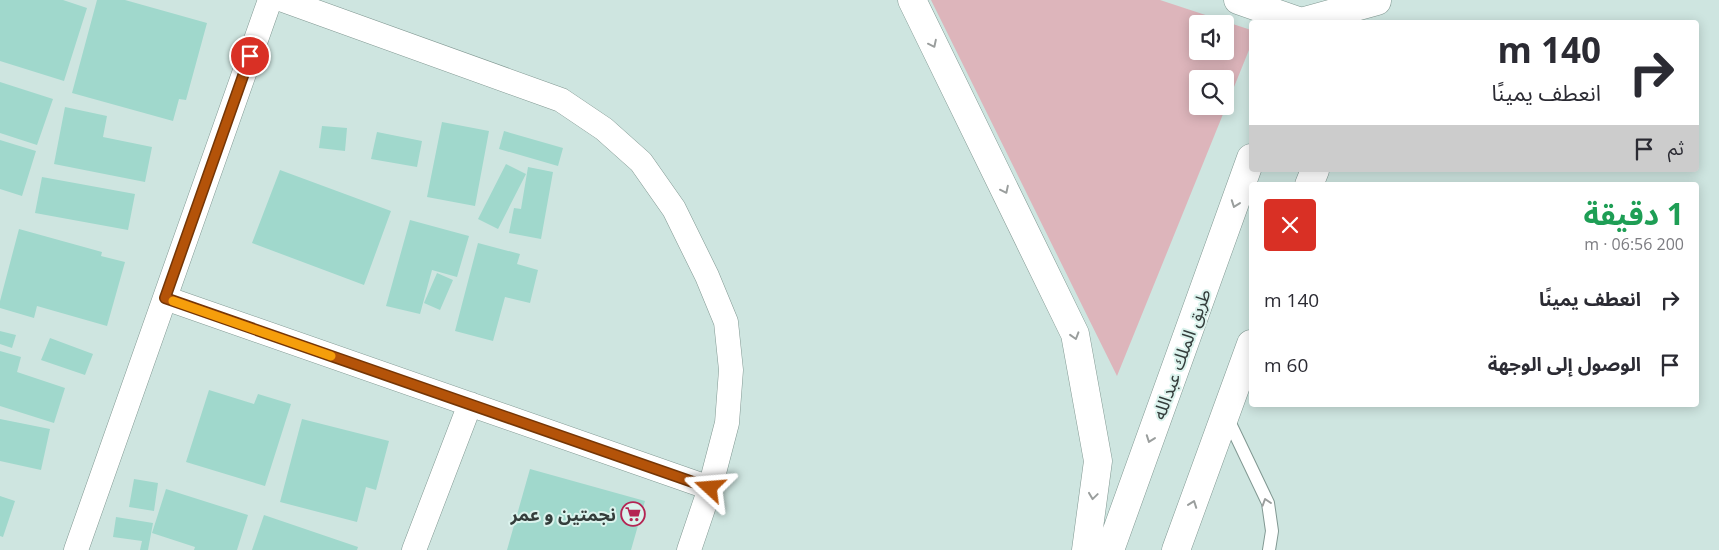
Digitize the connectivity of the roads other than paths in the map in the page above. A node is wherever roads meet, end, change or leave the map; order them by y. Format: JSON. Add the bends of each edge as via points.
{"nodes":[{"id":1,"x":270,"y":0,"type":"edge"},
{"id":2,"x":283,"y":0,"type":"edge"},
{"id":3,"x":912,"y":0,"type":"edge"},
{"id":4,"x":1238,"y":0,"type":"edge"},
{"id":5,"x":1309,"y":0,"type":"edge"},
{"id":6,"x":1375,"y":6,"type":"edge"},
{"id":7,"x":1295,"y":20,"type":"edge"},
{"id":8,"x":1302,"y":20,"type":"edge"},
{"id":9,"x":1310,"y":20,"type":"edge"},
{"id":10,"x":1249,"y":164,"type":"edge"},
{"id":11,"x":165,"y":298,"type":"junction"},
{"id":12,"x":1249,"y":350,"type":"edge"},
{"id":13,"x":470,"y":404,"type":"junction"},
{"id":14,"x":1226,"y":414,"type":"junction"},
{"id":15,"x":710,"y":488,"type":"junction"},
{"id":16,"x":76,"y":550,"type":"edge"},
{"id":17,"x":414,"y":550,"type":"edge"},
{"id":18,"x":689,"y":550,"type":"edge"},
{"id":19,"x":1086,"y":550,"type":"edge"},
{"id":20,"x":1110,"y":550,"type":"edge"},
{"id":21,"x":1176,"y":550,"type":"edge"},
{"id":22,"x":1269,"y":550,"type":"edge"}],
"edges":[{"from":1,"to":11,"type":"street"},
{"from":2,"to":15,"type":"street","via":[[561,100],[604,129],[641,162],[674,209],[726,322],[731,370],[727,423]]},
{"from":3,"to":19,"type":"street","one_way":true,"via":[[1075,334],[1098,461]]},
{"from":4,"to":7,"type":"street"},
{"from":5,"to":8,"type":"street"},
{"from":6,"to":9,"type":"street"},
{"from":10,"to":20,"type":"street","name":"طريق الملك عبدالله","one_way":true},
{"from":11,"to":13,"type":"street"},
{"from":11,"to":16,"type":"street"},
{"from":12,"to":14,"type":"street"},
{"from":13,"to":15,"type":"street"},
{"from":13,"to":17,"type":"street"},
{"from":21,"to":14,"type":"street","one_way":true},
{"from":22,"to":14,"type":"lane","one_way":true,"via":[[1272,531],[1268,503]]},
{"from":15,"to":18,"type":"street"}]}
